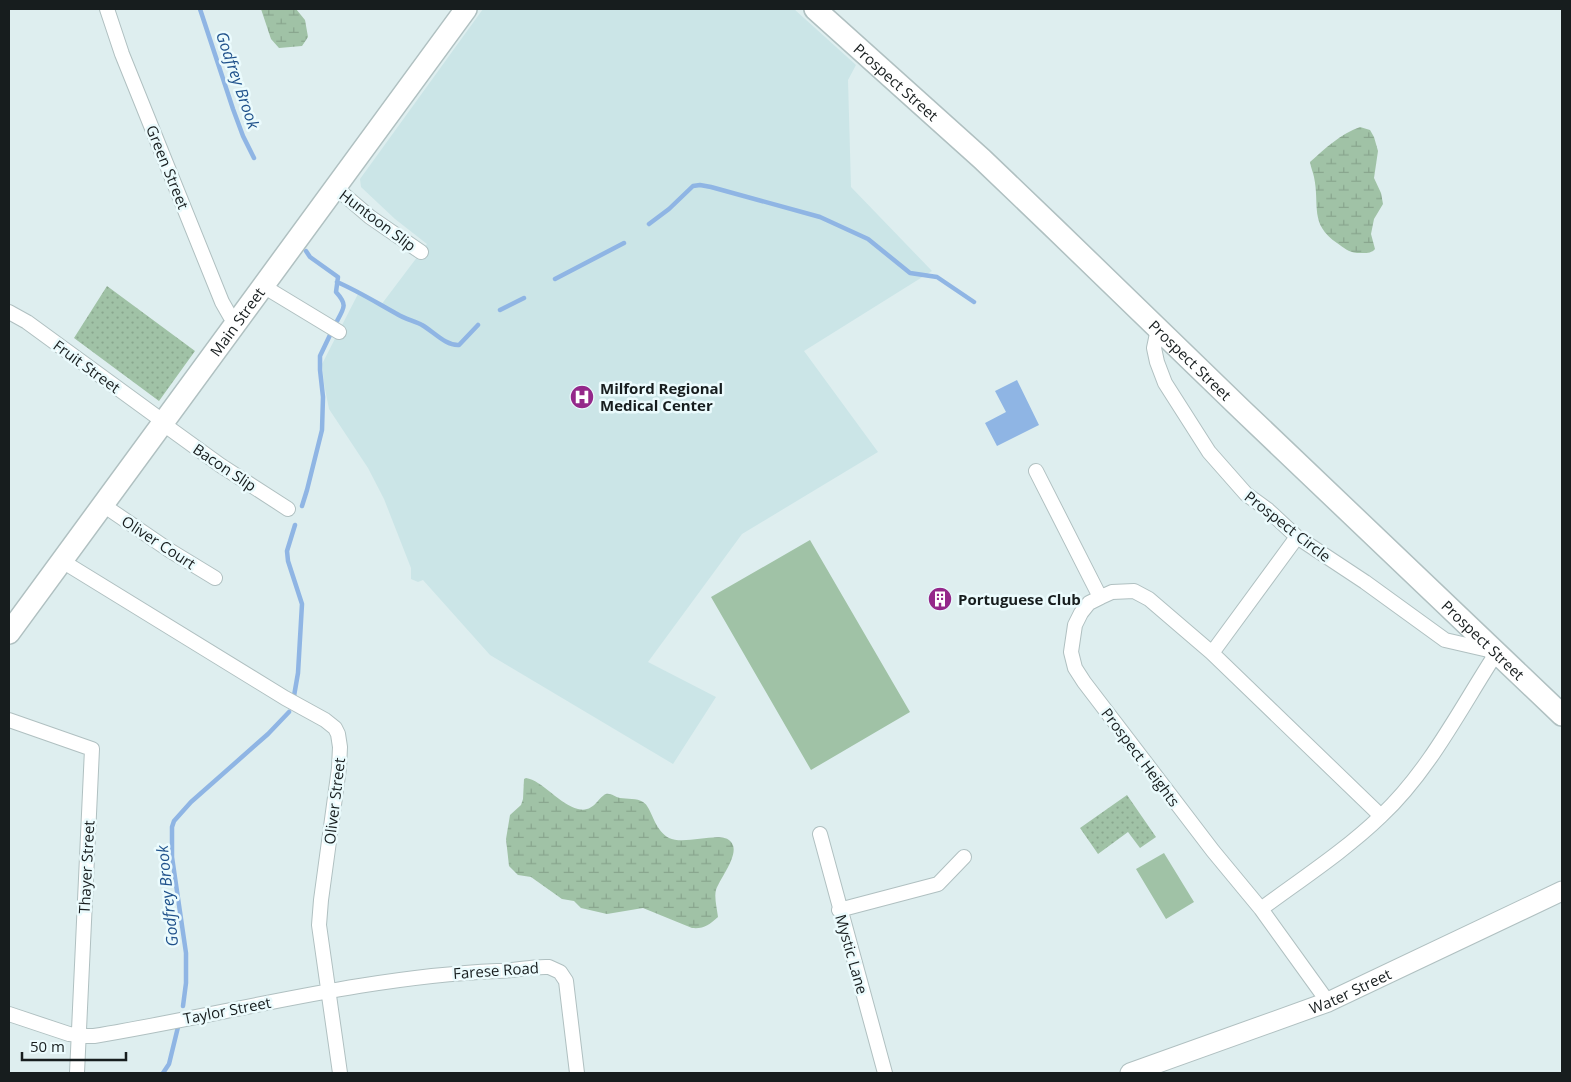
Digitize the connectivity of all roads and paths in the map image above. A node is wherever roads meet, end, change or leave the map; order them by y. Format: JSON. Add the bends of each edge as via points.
{"nodes":[{"id":1,"x":107,"y":9,"type":"edge"},
{"id":2,"x":466,"y":9,"type":"edge"},
{"id":3,"x":815,"y":9,"type":"edge"},
{"id":4,"x":335,"y":187,"type":"junction"},
{"id":5,"x":421,"y":252,"type":"dead end"},
{"id":6,"x":263,"y":286,"type":"junction"},
{"id":7,"x":9,"y":312,"type":"edge"},
{"id":8,"x":236,"y":322,"type":"junction"},
{"id":9,"x":1158,"y":328,"type":"junction"},
{"id":10,"x":339,"y":332,"type":"dead end"},
{"id":11,"x":163,"y":422,"type":"junction"},
{"id":12,"x":1036,"y":471,"type":"dead end"},
{"id":13,"x":103,"y":505,"type":"junction"},
{"id":14,"x":288,"y":509,"type":"dead end"},
{"id":15,"x":1297,"y":537,"type":"junction"},
{"id":16,"x":62,"y":561,"type":"junction"},
{"id":17,"x":215,"y":578,"type":"dead end"},
{"id":18,"x":1100,"y":597,"type":"junction"},
{"id":19,"x":9,"y":633,"type":"edge"},
{"id":20,"x":1497,"y":652,"type":"junction"},
{"id":21,"x":1212,"y":653,"type":"junction"},
{"id":22,"x":1562,"y":715,"type":"edge"},
{"id":23,"x":9,"y":720,"type":"edge"},
{"id":24,"x":1381,"y":816,"type":"junction"},
{"id":25,"x":820,"y":834,"type":"dead end"},
{"id":26,"x":964,"y":858,"type":"dead end"},
{"id":27,"x":1562,"y":891,"type":"edge"},
{"id":28,"x":1261,"y":909,"type":"junction"},
{"id":29,"x":839,"y":910,"type":"junction"},
{"id":30,"x":329,"y":991,"type":"junction"},
{"id":31,"x":1328,"y":1002,"type":"junction"},
{"id":32,"x":9,"y":1014,"type":"edge"},
{"id":33,"x":78,"y":1036,"type":"junction"},
{"id":34,"x":1137,"y":1072,"type":"edge"},
{"id":35,"x":77,"y":1073,"type":"edge"},
{"id":36,"x":340,"y":1073,"type":"edge"},
{"id":37,"x":577,"y":1073,"type":"edge"},
{"id":38,"x":885,"y":1073,"type":"edge"}],
"edges":[{"from":1,"to":8,"type":"street","name":"Green Street","via":[[222,302]]},
{"from":2,"to":4,"type":"main road","name":"Main Street"},
{"from":3,"to":9,"type":"main road","name":"Prospect Street","via":[[982,159]]},
{"from":4,"to":5,"type":"street","name":"Huntoon Slip"},
{"from":4,"to":6,"type":"main road","name":"Main Street"},
{"from":6,"to":8,"type":"main road","name":"Main Street"},
{"from":6,"to":10,"type":"street"},
{"from":7,"to":11,"type":"street","name":"Fruit Street"},
{"from":8,"to":11,"type":"main road","name":"Main Street"},
{"from":9,"to":15,"type":"street","name":"Prospect Circle","via":[[1154,348],[1157,362],[1178,404],[1209,452],[1246,494]]},
{"from":9,"to":20,"type":"main road","name":"Prospect Street"},
{"from":11,"to":13,"type":"main road","name":"Main Street"},
{"from":11,"to":14,"type":"street","name":"Bacon Slip","via":[[220,465]]},
{"from":12,"to":18,"type":"street"},
{"from":13,"to":16,"type":"main road","name":"Main Street"},
{"from":13,"to":17,"type":"street","name":"Oliver Court"},
{"from":15,"to":20,"type":"street","name":"Prospect Circle","via":[[1445,640]]},
{"from":15,"to":21,"type":"street"},
{"from":16,"to":19,"type":"main road","name":"Main Street"},
{"from":16,"to":30,"type":"street","name":"Oliver Street","via":[[325,720],[336,731],[340,747],[339,768],[320,915]]},
{"from":18,"to":21,"type":"street","via":[[1112,592],[1134,591],[1150,599]]},
{"from":18,"to":28,"type":"street","name":"Prospect Heights","via":[[1089,603],[1075,625],[1071,652],[1075,668],[1168,793]]},
{"from":20,"to":22,"type":"main road","name":"Prospect Street"},
{"from":20,"to":24,"type":"street","via":[[1428,761]]},
{"from":21,"to":24,"type":"street"},
{"from":23,"to":33,"type":"street","name":"Thayer Street","via":[[92,749]]},
{"from":24,"to":28,"type":"street"},
{"from":25,"to":29,"type":"street","name":"Mystic Lane"},
{"from":26,"to":29,"type":"street","via":[[938,884]]},
{"from":27,"to":31,"type":"street","name":"Water Street"},
{"from":28,"to":31,"type":"street","name":"Prospect Heights"},
{"from":29,"to":38,"type":"street","name":"Mystic Lane"},
{"from":30,"to":33,"type":"street","name":"Taylor Street","via":[[100,1035]]},
{"from":30,"to":36,"type":"street","name":"Oliver Street"},
{"from":30,"to":37,"type":"street","name":"Farese Road","via":[[449,973],[552,968],[566,981]]},
{"from":31,"to":34,"type":"street","name":"Water Street"},
{"from":32,"to":33,"type":"street","name":"Taylor Street"},
{"from":33,"to":35,"type":"street","name":"Thayer Street"}]}
